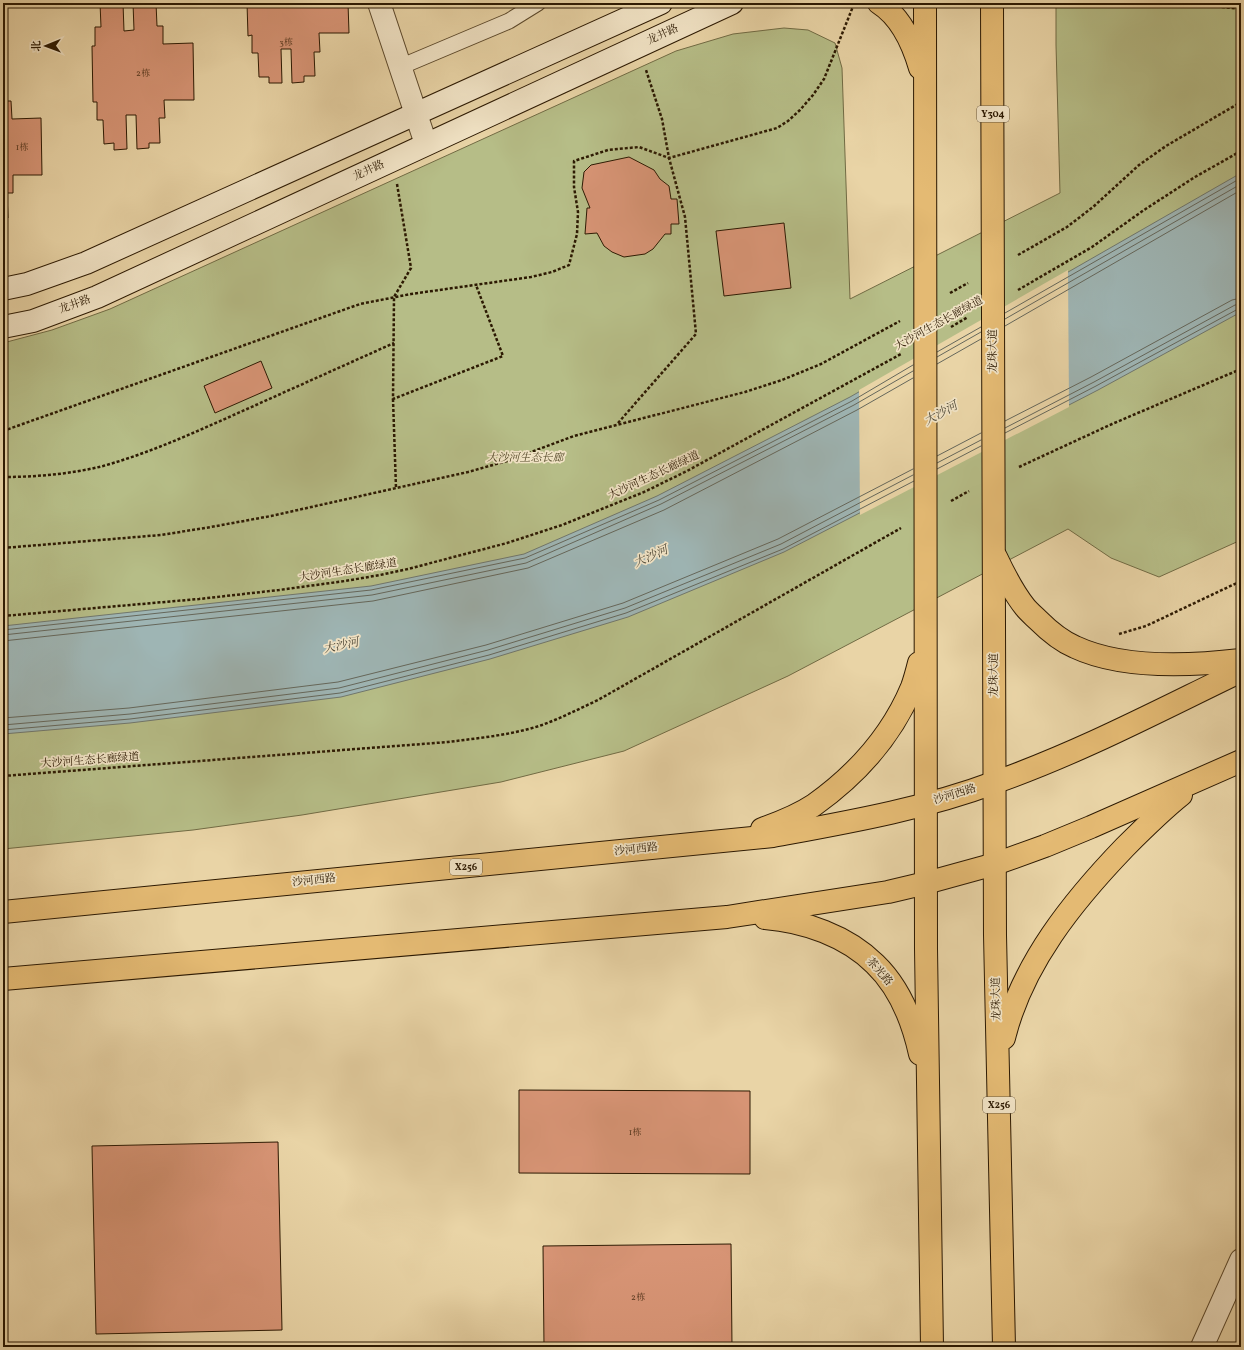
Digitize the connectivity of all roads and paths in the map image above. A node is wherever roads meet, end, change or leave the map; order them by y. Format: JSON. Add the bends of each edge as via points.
{"nodes":[{"id":1,"x":379,"y":3,"type":"edge"},
{"id":2,"x":538,"y":3,"type":"edge"},
{"id":3,"x":661,"y":3,"type":"edge"},
{"id":4,"x":732,"y":3,"type":"edge"},
{"id":5,"x":854,"y":3,"type":"edge"},
{"id":6,"x":879,"y":3,"type":"edge"},
{"id":7,"x":925,"y":3,"type":"edge"},
{"id":8,"x":1182,"y":3,"type":"edge"},
{"id":9,"x":994,"y":9,"type":"edge"},
{"id":10,"x":1241,"y":9,"type":"edge"},
{"id":11,"x":638,"y":46,"type":"junction"},
{"id":12,"x":400,"y":68,"type":"junction"},
{"id":13,"x":925,"y":88,"type":"junction"},
{"id":14,"x":1241,"y":102,"type":"edge"},
{"id":15,"x":416,"y":114,"type":"junction"},
{"id":16,"x":426,"y":144,"type":"junction"},
{"id":17,"x":1241,"y":151,"type":"edge"},
{"id":18,"x":669,"y":158,"type":"junction"},
{"id":19,"x":394,"y":160,"type":"junction"},
{"id":20,"x":1012,"y":258,"type":"dead end"},
{"id":21,"x":970,"y":282,"type":"dead end"},
{"id":22,"x":476,"y":284,"type":"junction"},
{"id":23,"x":3,"y":290,"type":"edge"},
{"id":24,"x":1012,"y":293,"type":"dead end"},
{"id":25,"x":949,"y":294,"type":"dead end"},
{"id":26,"x":394,"y":297,"type":"junction"},
{"id":27,"x":970,"y":316,"type":"dead end"},
{"id":28,"x":900,"y":321,"type":"dead end"},
{"id":29,"x":3,"y":327,"type":"edge"},
{"id":30,"x":950,"y":327,"type":"dead end"},
{"id":31,"x":394,"y":343,"type":"junction"},
{"id":32,"x":901,"y":354,"type":"dead end"},
{"id":33,"x":1241,"y":369,"type":"edge"},
{"id":34,"x":393,"y":399,"type":"junction"},
{"id":35,"x":618,"y":423,"type":"junction"},
{"id":36,"x":3,"y":431,"type":"edge"},
{"id":37,"x":1015,"y":468,"type":"dead end"},
{"id":38,"x":3,"y":477,"type":"edge"},
{"id":39,"x":396,"y":488,"type":"junction"},
{"id":40,"x":970,"y":491,"type":"dead end"},
{"id":41,"x":949,"y":502,"type":"dead end"},
{"id":42,"x":901,"y":528,"type":"dead end"},
{"id":43,"x":3,"y":548,"type":"edge"},
{"id":44,"x":994,"y":552,"type":"junction"},
{"id":45,"x":1241,"y":581,"type":"edge"},
{"id":46,"x":3,"y":616,"type":"edge"},
{"id":47,"x":1117,"y":634,"type":"dead end"},
{"id":48,"x":925,"y":639,"type":"junction"},
{"id":49,"x":1241,"y":660,"type":"edge"},
{"id":50,"x":1241,"y":671,"type":"edge"},
{"id":51,"x":1241,"y":761,"type":"edge"},
{"id":52,"x":1212,"y":774,"type":"junction"},
{"id":53,"x":3,"y":776,"type":"edge"},
{"id":54,"x":995,"y":783,"type":"junction"},
{"id":55,"x":926,"y":805,"type":"junction"},
{"id":56,"x":733,"y":840,"type":"junction"},
{"id":57,"x":995,"y":864,"type":"junction"},
{"id":58,"x":926,"y":884,"type":"junction"},
{"id":59,"x":3,"y":912,"type":"edge"},
{"id":60,"x":727,"y":917,"type":"junction"},
{"id":61,"x":3,"y":979,"type":"edge"},
{"id":62,"x":998,"y":1063,"type":"junction"},
{"id":63,"x":928,"y":1105,"type":"junction"},
{"id":64,"x":1241,"y":1260,"type":"edge"},
{"id":65,"x":932,"y":1347,"type":"edge"},
{"id":66,"x":1004,"y":1347,"type":"edge"},
{"id":67,"x":1202,"y":1347,"type":"edge"}],
"edges":[{"from":1,"to":12,"type":"street"},
{"from":2,"to":12,"type":"lane","via":[[509,21]]},
{"from":3,"to":15,"type":"street"},
{"from":4,"to":11,"type":"street","name":"龙井路"},
{"from":5,"to":18,"type":"path","via":[[824,79],[813,95],[788,121],[777,128]]},
{"from":6,"to":13,"type":"main road","via":[[901,25],[915,52]]},
{"from":7,"to":13,"type":"main road"},
{"from":8,"to":10,"type":"path"},
{"from":9,"to":44,"type":"main road","name":"龙珠大道","number":"Y304"},
{"from":11,"to":16,"type":"street","name":"龙井路"},
{"from":11,"to":18,"type":"path","via":[[662,118]]},
{"from":12,"to":15,"type":"street"},
{"from":13,"to":48,"type":"main road"},
{"from":14,"to":20,"type":"path","via":[[1166,146],[1139,165],[1067,227]]},
{"from":15,"to":16,"type":"street"},
{"from":15,"to":23,"type":"street","via":[[86,263]]},
{"from":16,"to":19,"type":"street","name":"龙井路"},
{"from":17,"to":24,"type":"path","via":[[1195,177],[1092,247]]},
{"from":18,"to":22,"type":"path","via":[[639,146],[608,150],[574,161],[577,234],[569,265],[538,276]]},
{"from":18,"to":35,"type":"path","via":[[685,217],[696,334]]},
{"from":19,"to":26,"type":"path","via":[[411,268]]},
{"from":19,"to":29,"type":"street","name":"龙井路","via":[[97,297],[33,321]]},
{"from":21,"to":25,"type":"path"},
{"from":22,"to":26,"type":"path"},
{"from":22,"to":34,"type":"path","via":[[503,356]]},
{"from":26,"to":31,"type":"path"},
{"from":26,"to":36,"type":"path","via":[[360,304]]},
{"from":27,"to":30,"type":"path","name":"大沙河生态长廊绿道"},
{"from":28,"to":35,"type":"path","via":[[821,364],[782,380],[745,392]]},
{"from":31,"to":34,"type":"path"},
{"from":31,"to":38,"type":"path","via":[[181,438],[132,457],[75,471]]},
{"from":32,"to":46,"type":"path","name":"大沙河生态长廊绿道","via":[[687,471],[562,525],[507,543],[408,569],[338,582],[199,599]]},
{"from":33,"to":37,"type":"path"},
{"from":34,"to":39,"type":"path"},
{"from":35,"to":39,"type":"path","via":[[506,461]]},
{"from":39,"to":43,"type":"path","via":[[271,516],[161,535]]},
{"from":40,"to":41,"type":"path"},
{"from":42,"to":53,"type":"path","name":"大沙河生态长廊绿道","via":[[598,700],[540,725],[448,742]]},
{"from":44,"to":49,"type":"main road","via":[[1025,608],[1051,632],[1074,647],[1116,659],[1160,664]]},
{"from":44,"to":54,"type":"main road","name":"龙珠大道"},
{"from":45,"to":47,"type":"path","via":[[1146,626]]},
{"from":48,"to":55,"type":"main road"},
{"from":48,"to":56,"type":"main road","via":[[912,686],[894,723],[867,760],[813,806],[779,823]]},
{"from":50,"to":54,"type":"main road","name":"沙河西路","via":[[1088,746]]},
{"from":51,"to":52,"type":"main road"},
{"from":52,"to":57,"type":"main road","via":[[1091,827]]},
{"from":52,"to":62,"type":"main road","via":[[1154,819],[1110,862],[1055,930],[1030,972],[1010,1016]]},
{"from":54,"to":55,"type":"main road","name":"沙河西路","number":"X256"},
{"from":54,"to":57,"type":"main road","name":"龙珠大道","number":"X256"},
{"from":55,"to":56,"type":"main road","name":"沙河西路","number":"X256","via":[[773,836]]},
{"from":55,"to":58,"type":"main road"},
{"from":56,"to":59,"type":"main road","name":"沙河西路","number":"X256"},
{"from":57,"to":58,"type":"main road"},
{"from":57,"to":62,"type":"main road","name":"龙珠大道","number":"X256"},
{"from":58,"to":60,"type":"main road"},
{"from":58,"to":63,"type":"main road"},
{"from":60,"to":61,"type":"main road"},
{"from":60,"to":63,"type":"main road","name":"茶光路","via":[[770,918],[807,926],[839,939],[876,965],[894,989],[909,1018],[922,1063]]},
{"from":62,"to":66,"type":"main road","name":"龙珠大道","number":"X256"},
{"from":63,"to":65,"type":"main road"},
{"from":64,"to":67,"type":"street"}]}
